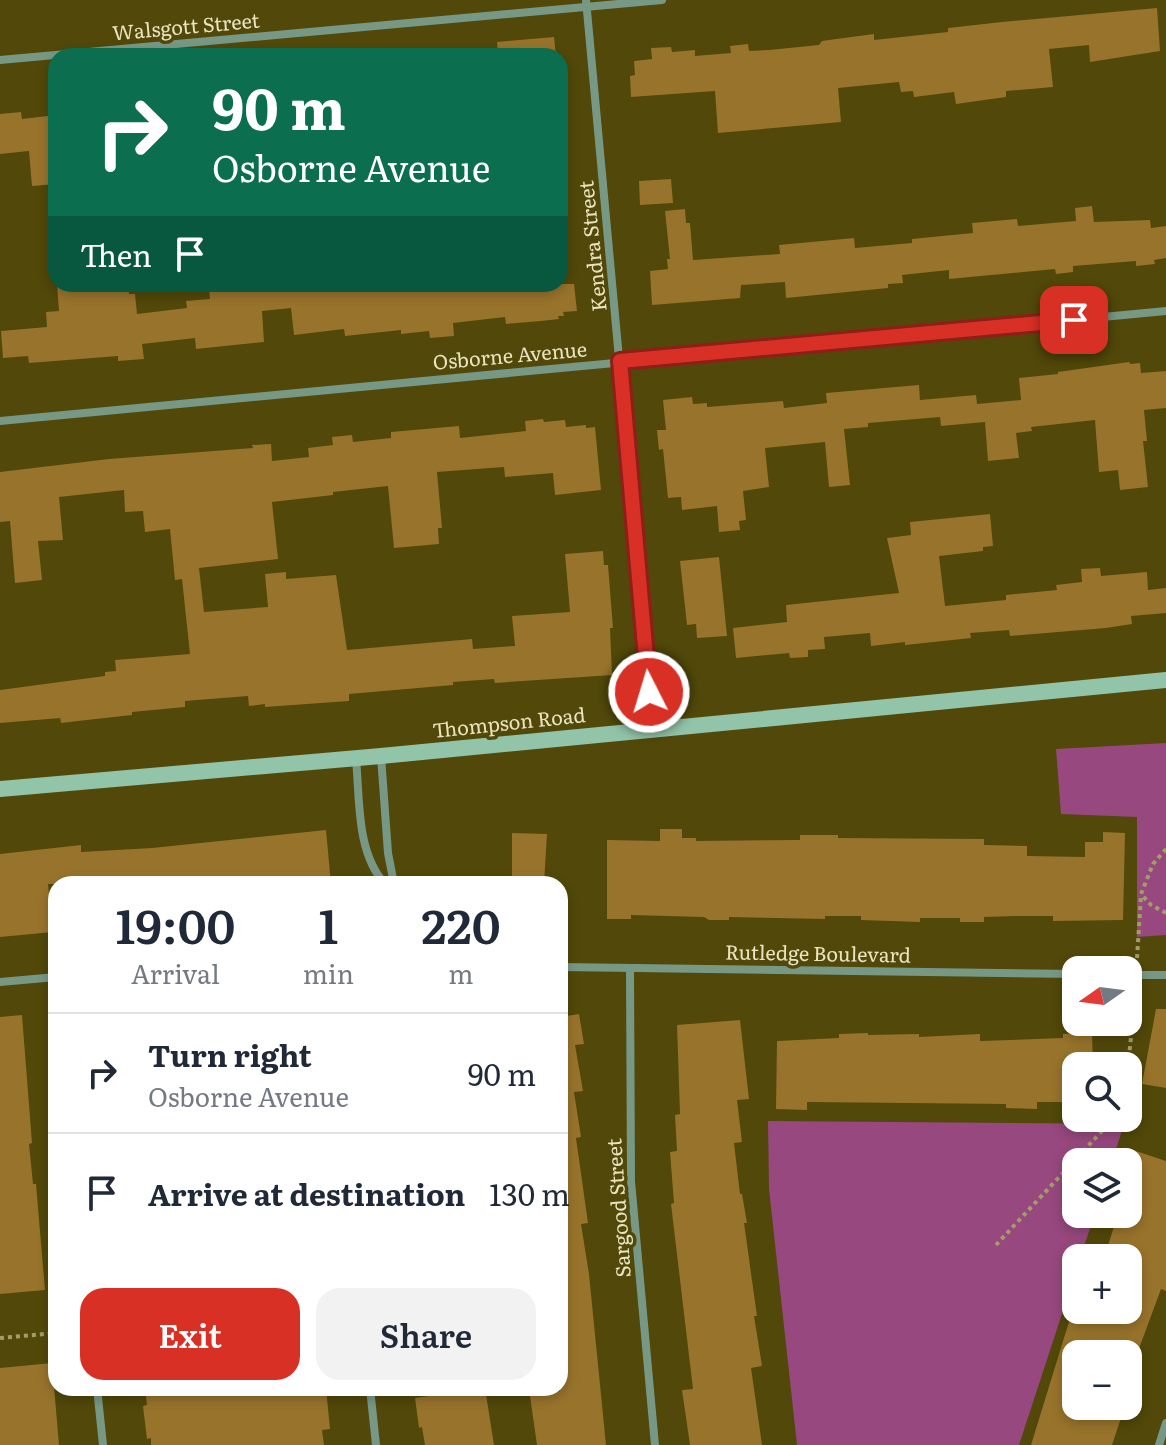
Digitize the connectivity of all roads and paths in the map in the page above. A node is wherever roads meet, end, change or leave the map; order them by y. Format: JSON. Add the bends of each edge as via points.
{"nodes":[{"id":1,"x":662,"y":0,"type":"edge"},
{"id":2,"x":586,"y":4,"type":"edge"},
{"id":3,"x":126,"y":48,"type":"edge"},
{"id":4,"x":48,"y":55,"type":"edge"},
{"id":5,"x":0,"y":60,"type":"edge"},
{"id":6,"x":1166,"y":311,"type":"edge"},
{"id":7,"x":620,"y":361,"type":"junction"},
{"id":8,"x":0,"y":421,"type":"edge"},
{"id":9,"x":1166,"y":680,"type":"edge"},
{"id":10,"x":653,"y":728,"type":"junction"},
{"id":11,"x":381,"y":756,"type":"junction"},
{"id":12,"x":356,"y":758,"type":"junction"},
{"id":13,"x":0,"y":789,"type":"edge"},
{"id":14,"x":1166,"y":849,"type":"edge"},
{"id":15,"x":380,"y":876,"type":"edge"},
{"id":16,"x":392,"y":876,"type":"edge"},
{"id":17,"x":1141,"y":894,"type":"junction"},
{"id":18,"x":1166,"y":913,"type":"edge"},
{"id":19,"x":1137,"y":956,"type":"edge"},
{"id":20,"x":568,"y":967,"type":"edge"},
{"id":21,"x":630,"y":968,"type":"junction"},
{"id":22,"x":1062,"y":974,"type":"edge"},
{"id":23,"x":1142,"y":975,"type":"edge"},
{"id":24,"x":1166,"y":975,"type":"edge"},
{"id":25,"x":48,"y":978,"type":"edge"},
{"id":26,"x":0,"y":982,"type":"edge"},
{"id":27,"x":1101,"y":1132,"type":"edge"},
{"id":28,"x":996,"y":1245,"type":"dead end"},
{"id":29,"x":48,"y":1334,"type":"edge"},
{"id":30,"x":0,"y":1338,"type":"edge"},
{"id":31,"x":98,"y":1396,"type":"edge"},
{"id":32,"x":371,"y":1396,"type":"edge"},
{"id":33,"x":1166,"y":1423,"type":"edge"},
{"id":34,"x":103,"y":1445,"type":"edge"},
{"id":35,"x":376,"y":1445,"type":"edge"},
{"id":36,"x":655,"y":1445,"type":"edge"},
{"id":37,"x":1159,"y":1445,"type":"edge"}],
"edges":[{"from":1,"to":2,"type":"street","name":"Walsgott Street"},
{"from":2,"to":3,"type":"street","name":"Walsgott Street"},
{"from":2,"to":7,"type":"street","name":"Kendra Street"},
{"from":4,"to":5,"type":"street","name":"Walsgott Street"},
{"from":6,"to":7,"type":"street","name":"Osborne Avenue"},
{"from":7,"to":8,"type":"street","name":"Osborne Avenue"},
{"from":7,"to":10,"type":"street","name":"Kendra Street"},
{"from":9,"to":10,"type":"main road","name":"Thompson Road"},
{"from":10,"to":11,"type":"main road","name":"Thompson Road"},
{"from":11,"to":12,"type":"main road","name":"Thompson Road"},
{"from":11,"to":16,"type":"street"},
{"from":12,"to":13,"type":"main road","name":"Thompson Road"},
{"from":12,"to":15,"type":"street","via":[[365,847]]},
{"from":14,"to":17,"type":"path","via":[[1153,864]]},
{"from":17,"to":18,"type":"path"},
{"from":17,"to":19,"type":"path"},
{"from":20,"to":21,"type":"street","name":"Rutledge Boulevard"},
{"from":21,"to":22,"type":"street","name":"Rutledge Boulevard"},
{"from":21,"to":36,"type":"street","name":"Sargood Street","via":[[631,1181]]},
{"from":23,"to":24,"type":"street"},
{"from":25,"to":26,"type":"street"},
{"from":27,"to":28,"type":"path"},
{"from":29,"to":30,"type":"path"},
{"from":31,"to":34,"type":"street"},
{"from":32,"to":35,"type":"street"},
{"from":33,"to":37,"type":"street"}]}
